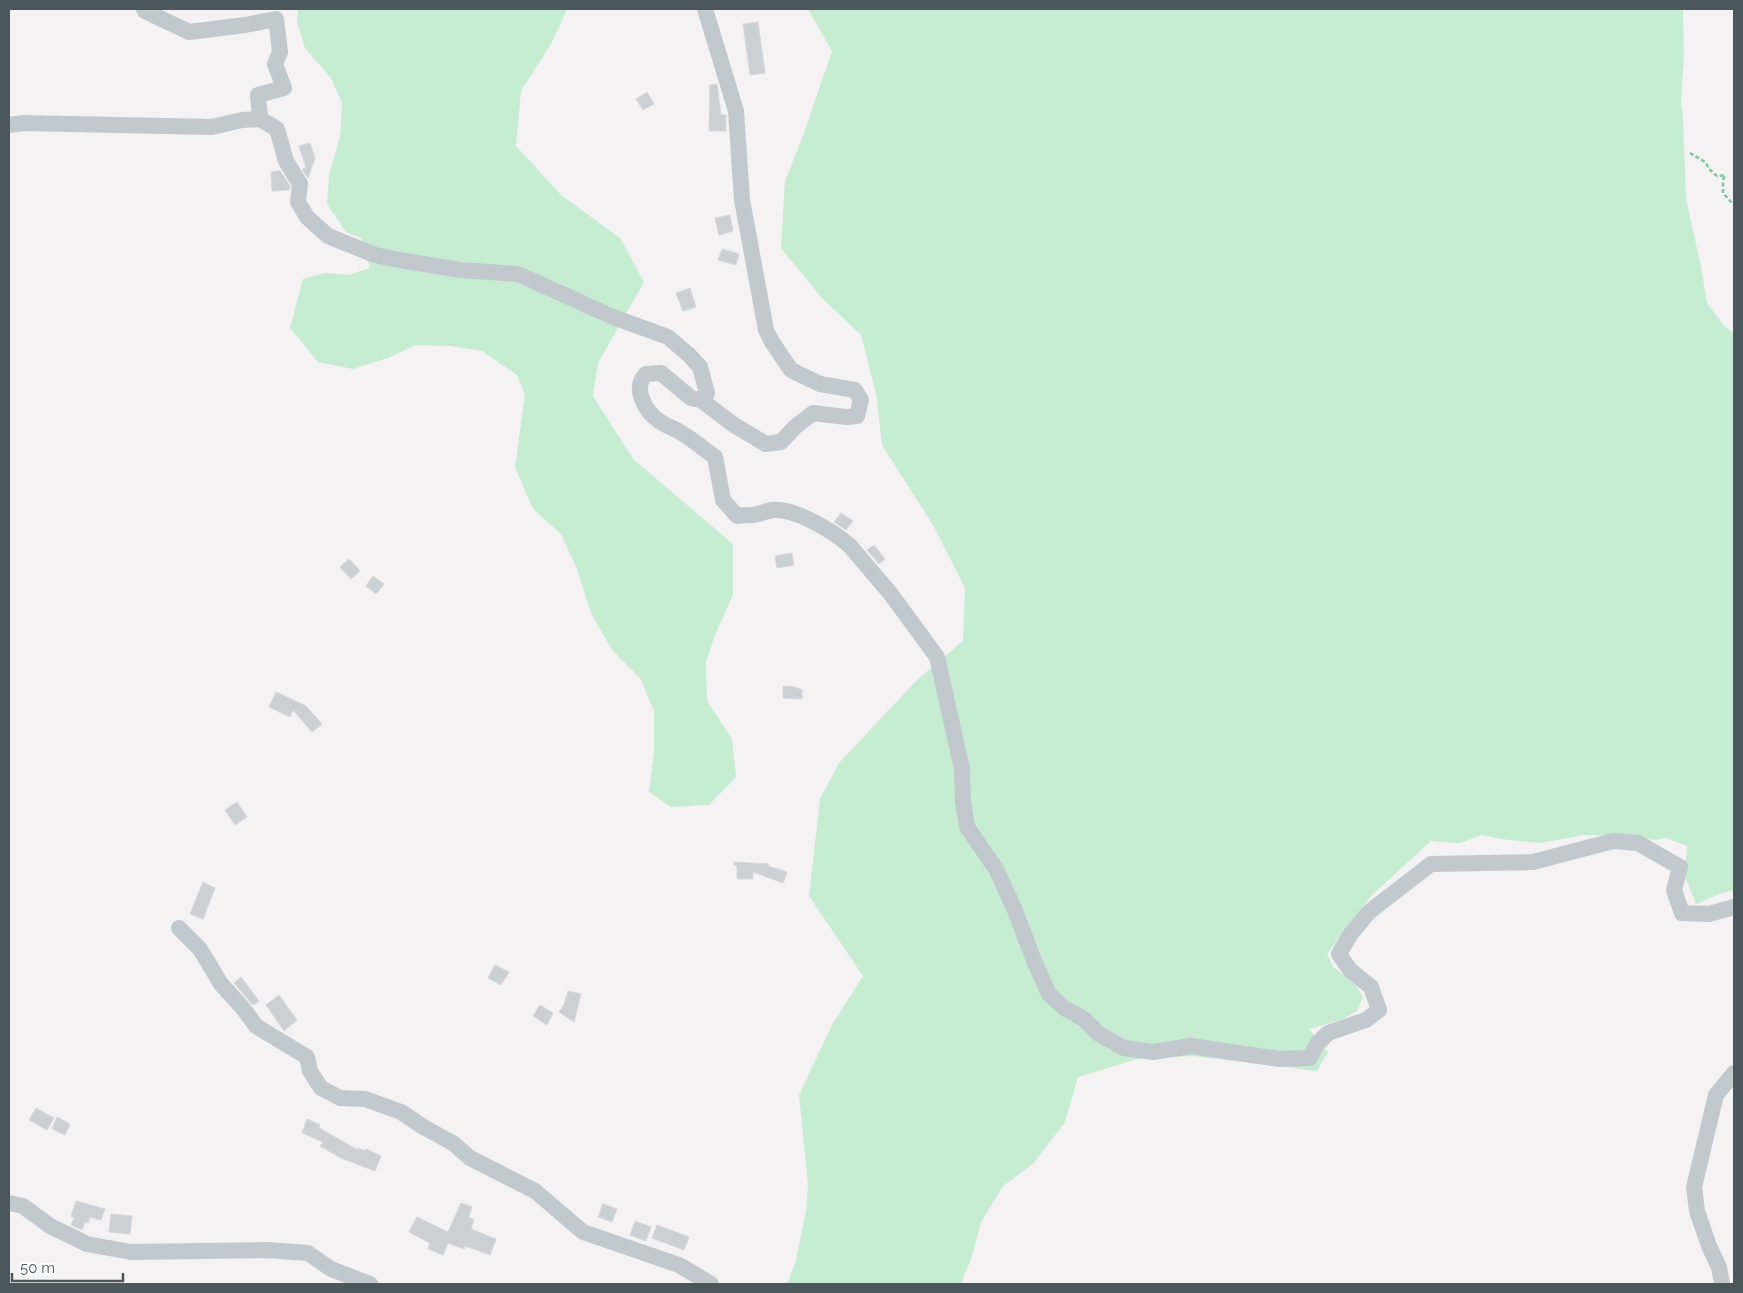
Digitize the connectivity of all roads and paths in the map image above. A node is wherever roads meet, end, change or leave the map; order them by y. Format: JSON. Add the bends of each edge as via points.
{"nodes":[{"id":1,"x":144,"y":9,"type":"edge"},
{"id":2,"x":705,"y":9,"type":"edge"},
{"id":3,"x":260,"y":119,"type":"junction"},
{"id":4,"x":9,"y":125,"type":"edge"},
{"id":5,"x":1690,"y":153,"type":"dead end"},
{"id":6,"x":1734,"y":205,"type":"edge"},
{"id":7,"x":701,"y":400,"type":"junction"},
{"id":8,"x":1734,"y":907,"type":"edge"},
{"id":9,"x":179,"y":928,"type":"dead end"},
{"id":10,"x":1734,"y":1074,"type":"edge"},
{"id":11,"x":9,"y":1203,"type":"edge"},
{"id":12,"x":370,"y":1284,"type":"edge"},
{"id":13,"x":711,"y":1284,"type":"edge"},
{"id":14,"x":1722,"y":1284,"type":"edge"}],
"edges":[{"from":1,"to":3,"type":"street","via":[[189,32],[276,19],[280,52],[275,64],[284,88],[258,95]]},
{"from":2,"to":7,"type":"street","via":[[736,111],[742,200],[766,330],[792,370],[820,384],[855,390],[861,400],[857,416],[813,414],[781,442],[766,444]]},
{"from":3,"to":4,"type":"street","via":[[212,127],[23,122]]},
{"from":3,"to":7,"type":"street","via":[[276,129],[286,161],[300,184],[298,202],[307,217],[328,236],[375,255],[399,260],[461,270],[518,274],[613,317],[668,337],[700,367],[706,393]]},
{"from":5,"to":6,"type":"path","via":[[1717,176],[1725,175],[1723,193]]},
{"from":7,"to":8,"type":"street","via":[[691,398],[661,373],[646,374],[641,378],[640,392],[646,408],[658,421],[681,432],[715,458],[723,500],[737,516],[788,510],[821,526],[850,546],[920,632],[937,657],[962,769],[962,802],[967,827],[996,869],[1049,994],[1099,1034],[1124,1048],[1153,1052],[1191,1046],[1279,1059],[1310,1058],[1328,1033],[1366,1020],[1379,1010],[1372,987],[1350,970],[1339,954],[1369,912],[1431,864],[1533,862],[1613,841],[1638,843],[1680,867],[1674,890],[1682,913],[1709,914]]},
{"from":9,"to":13,"type":"street","via":[[200,949],[221,984],[256,1026],[307,1057],[310,1071],[321,1088],[340,1098],[365,1099],[401,1112],[453,1143],[470,1158],[535,1191],[583,1232],[679,1265]]},
{"from":10,"to":14,"type":"street","via":[[1716,1096],[1694,1187],[1697,1211],[1719,1267]]},
{"from":11,"to":12,"type":"street","via":[[23,1206],[50,1226],[87,1244],[131,1252],[267,1250],[308,1253],[331,1269]]}]}
